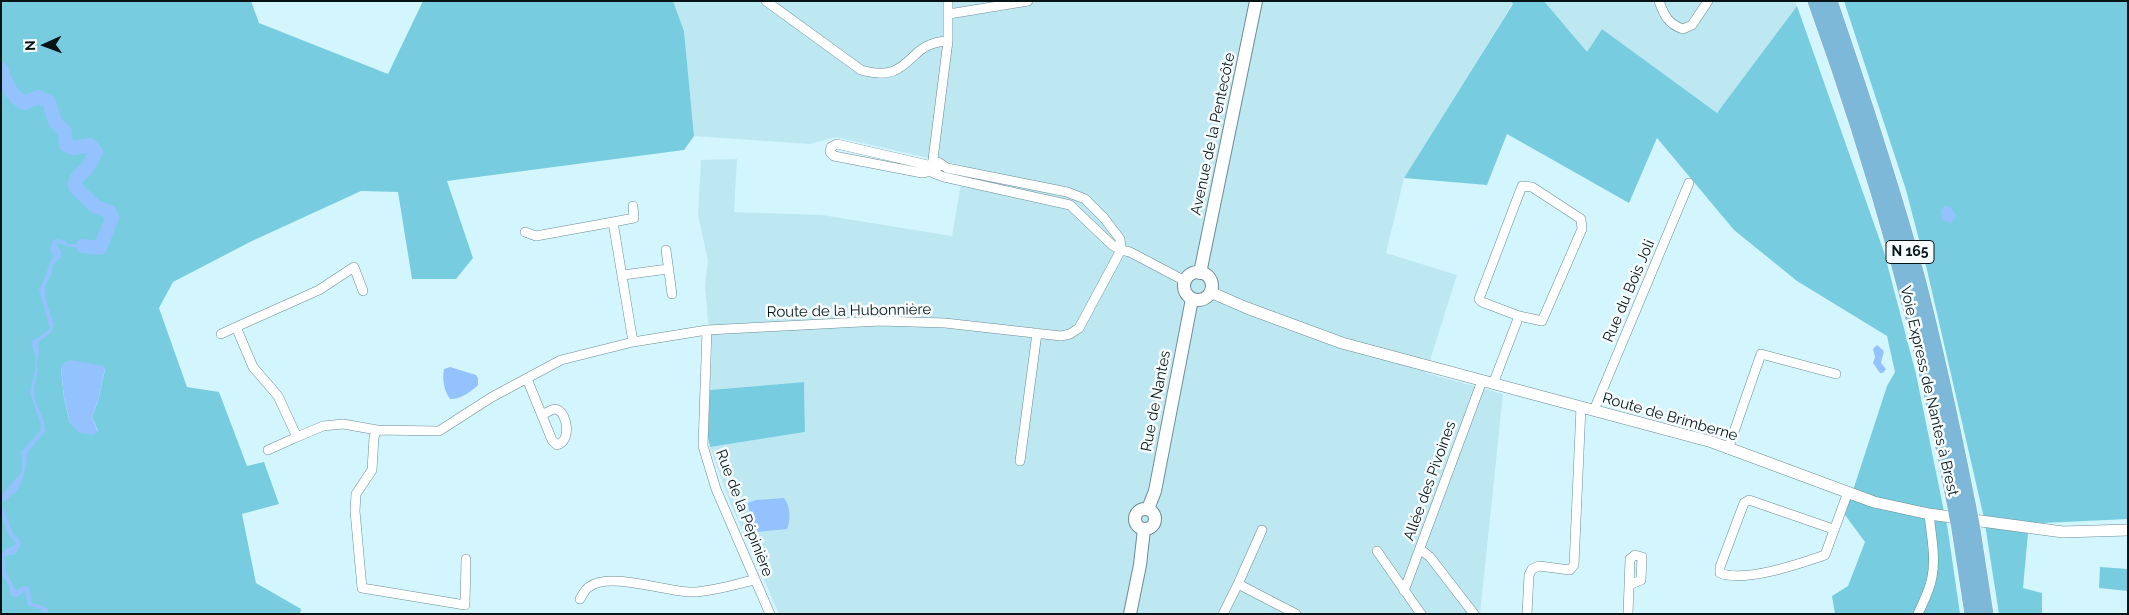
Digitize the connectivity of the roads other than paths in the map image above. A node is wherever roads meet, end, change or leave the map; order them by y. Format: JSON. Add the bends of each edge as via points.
{"nodes":[{"id":1,"x":766,"y":1,"type":"edge"},
{"id":2,"x":948,"y":1,"type":"edge"},
{"id":3,"x":1028,"y":1,"type":"edge"},
{"id":4,"x":1256,"y":1,"type":"edge"},
{"id":5,"x":1659,"y":1,"type":"edge"},
{"id":6,"x":1708,"y":1,"type":"edge"},
{"id":7,"x":1816,"y":1,"type":"edge"},
{"id":8,"x":1830,"y":1,"type":"edge"},
{"id":9,"x":949,"y":14,"type":"junction"},
{"id":10,"x":948,"y":42,"type":"junction"},
{"id":11,"x":937,"y":169,"type":"junction"},
{"id":12,"x":1689,"y":184,"type":"dead end"},
{"id":13,"x":633,"y":206,"type":"dead end"},
{"id":14,"x":1100,"y":213,"type":"junction"},
{"id":15,"x":613,"y":222,"type":"junction"},
{"id":16,"x":1090,"y":223,"type":"junction"},
{"id":17,"x":525,"y":232,"type":"dead end"},
{"id":18,"x":666,"y":250,"type":"dead end"},
{"id":19,"x":1121,"y":250,"type":"junction"},
{"id":20,"x":668,"y":269,"type":"junction"},
{"id":21,"x":1200,"y":272,"type":"junction"},
{"id":22,"x":623,"y":275,"type":"junction"},
{"id":23,"x":1185,"y":281,"type":"junction"},
{"id":24,"x":362,"y":291,"type":"dead end"},
{"id":25,"x":1210,"y":292,"type":"junction"},
{"id":26,"x":672,"y":294,"type":"dead end"},
{"id":27,"x":1192,"y":299,"type":"junction"},
{"id":28,"x":1519,"y":316,"type":"junction"},
{"id":29,"x":236,"y":327,"type":"junction"},
{"id":30,"x":708,"y":330,"type":"junction"},
{"id":31,"x":1037,"y":333,"type":"junction"},
{"id":32,"x":221,"y":334,"type":"dead end"},
{"id":33,"x":633,"y":342,"type":"junction"},
{"id":34,"x":1836,"y":374,"type":"dead end"},
{"id":35,"x":526,"y":379,"type":"junction"},
{"id":36,"x":1487,"y":383,"type":"junction"},
{"id":37,"x":1582,"y":407,"type":"junction"},
{"id":38,"x":1594,"y":410,"type":"junction"},
{"id":39,"x":543,"y":414,"type":"dead end"},
{"id":40,"x":377,"y":430,"type":"junction"},
{"id":41,"x":297,"y":437,"type":"junction"},
{"id":42,"x":1728,"y":449,"type":"junction"},
{"id":43,"x":268,"y":450,"type":"dead end"},
{"id":44,"x":1020,"y":461,"type":"dead end"},
{"id":45,"x":1848,"y":492,"type":"junction"},
{"id":46,"x":1962,"y":507,"type":"junction"},
{"id":47,"x":1929,"y":514,"type":"junction"},
{"id":48,"x":1833,"y":529,"type":"junction"},
{"id":49,"x":1966,"y":529,"type":"junction"},
{"id":50,"x":1262,"y":530,"type":"dead end"},
{"id":51,"x":2128,"y":530,"type":"edge"},
{"id":52,"x":1420,"y":548,"type":"junction"},
{"id":53,"x":1377,"y":551,"type":"dead end"},
{"id":54,"x":466,"y":559,"type":"dead end"},
{"id":55,"x":755,"y":580,"type":"junction"},
{"id":56,"x":1238,"y":584,"type":"junction"},
{"id":57,"x":1629,"y":585,"type":"dead end"},
{"id":58,"x":1404,"y":591,"type":"junction"},
{"id":59,"x":580,"y":599,"type":"dead end"},
{"id":60,"x":770,"y":614,"type":"edge"},
{"id":61,"x":1130,"y":614,"type":"edge"},
{"id":62,"x":1223,"y":614,"type":"edge"},
{"id":63,"x":1296,"y":614,"type":"edge"},
{"id":64,"x":1421,"y":614,"type":"edge"},
{"id":65,"x":1474,"y":614,"type":"edge"},
{"id":66,"x":1527,"y":614,"type":"edge"},
{"id":67,"x":1628,"y":614,"type":"edge"},
{"id":68,"x":1918,"y":614,"type":"edge"},
{"id":69,"x":1972,"y":614,"type":"edge"},
{"id":70,"x":1986,"y":614,"type":"edge"}],
"edges":[{"from":1,"to":10,"type":"street","via":[[861,70],[874,74],[900,69],[924,47]]},
{"from":2,"to":9,"type":"street"},
{"from":3,"to":9,"type":"street"},
{"from":4,"to":21,"type":"main road","name":"Avenue de la Pentecôte"},
{"from":5,"to":6,"type":"street","via":[[1665,17],[1683,29],[1692,25]]},
{"from":7,"to":46,"type":"highway","name":"Voie Express de Nantes à Brest","number":"N 165","via":[[1894,243]]},
{"from":8,"to":46,"type":"highway","name":"Voie Express de Nantes à Brest","number":"N 165","via":[[1884,163],[1918,282],[1944,386]]},
{"from":9,"to":10,"type":"street"},
{"from":10,"to":11,"type":"street","via":[[935,152]]},
{"from":11,"to":11,"type":"street","via":[[837,144],[831,147],[830,152],[834,156],[922,173]]},
{"from":11,"to":14,"type":"street","via":[[1067,192],[1085,199]]},
{"from":11,"to":16,"type":"street","via":[[1070,205]]},
{"from":12,"to":38,"type":"street","name":"Rue du Bois Joli"},
{"from":13,"to":15,"type":"street","via":[[634,218]]},
{"from":14,"to":16,"type":"street","via":[[1092,210],[1089,213]]},
{"from":14,"to":19,"type":"street","via":[[1120,239]]},
{"from":15,"to":17,"type":"street","via":[[536,236]]},
{"from":15,"to":22,"type":"street"},
{"from":16,"to":19,"type":"street"},
{"from":18,"to":20,"type":"street"},
{"from":19,"to":23,"type":"street"},
{"from":19,"to":31,"type":"street","name":"Route de la Hubonnière","via":[[1080,328],[1061,336]]},
{"from":20,"to":22,"type":"street"},
{"from":20,"to":26,"type":"street"},
{"from":21,"to":23,"type":"main road","via":[[1189,275]]},
{"from":21,"to":25,"type":"main road","via":[[1210,280]]},
{"from":22,"to":33,"type":"street"},
{"from":23,"to":27,"type":"main road","via":[[1184,290]]},
{"from":24,"to":29,"type":"street","via":[[354,267],[324,287]]},
{"from":25,"to":27,"type":"main road","via":[[1201,300]]},
{"from":25,"to":36,"type":"street","name":"Route de Brimberne","via":[[1342,342]]},
{"from":27,"to":61,"type":"main road","name":"Rue de Nantes","via":[[1155,491],[1148,509],[1139,510],[1134,518],[1136,524],[1144,529]]},
{"from":28,"to":28,"type":"street","via":[[1479,299],[1522,186],[1532,188],[1581,219],[1582,229],[1545,318],[1542,321]]},
{"from":28,"to":36,"type":"street","name":"Allée des Pivoines"},
{"from":29,"to":32,"type":"street"},
{"from":29,"to":41,"type":"street","via":[[253,367],[278,396]]},
{"from":30,"to":31,"type":"street","name":"Route de la Hubonnière","via":[[880,321],[945,323]]},
{"from":30,"to":33,"type":"street","name":"Route de la Hubonnière"},
{"from":30,"to":55,"type":"street","name":"Rue de la Pépinière","via":[[703,446],[716,489]]},
{"from":31,"to":44,"type":"street"},
{"from":33,"to":35,"type":"street","name":"Route de la Hubonnière","via":[[561,360]]},
{"from":34,"to":42,"type":"street","via":[[1761,354]]},
{"from":35,"to":39,"type":"street"},
{"from":35,"to":40,"type":"street","name":"Route de la Hubonnière","via":[[439,431]]},
{"from":36,"to":37,"type":"street","name":"Route de Brimberne"},
{"from":36,"to":52,"type":"street","name":"Allée des Pivoines"},
{"from":37,"to":38,"type":"street","name":"Route de Brimberne"},
{"from":37,"to":66,"type":"street","via":[[1574,565],[1570,570],[1539,566],[1532,569]]},
{"from":38,"to":42,"type":"street","name":"Route de Brimberne"},
{"from":40,"to":41,"type":"street","name":"Route de la Hubonnière","via":[[343,424],[323,426]]},
{"from":40,"to":54,"type":"street","via":[[372,470],[356,494],[362,588],[464,605]]},
{"from":41,"to":43,"type":"street","name":"Route de la Hubonnière"},
{"from":42,"to":45,"type":"street","name":"Route de Brimberne"},
{"from":45,"to":47,"type":"street","name":"Route de Brimberne","via":[[1874,502]]},
{"from":45,"to":48,"type":"street"},
{"from":46,"to":49,"type":"highway","name":"Voie Express de Nantes à Brest","number":"N 165","bridge":true},
{"from":47,"to":51,"type":"street","name":"Route de Brimberne","via":[[2063,532]]},
{"from":47,"to":68,"type":"street","via":[[1933,575]]},
{"from":48,"to":48,"type":"street","via":[[1825,555],[1750,576],[1730,577],[1720,573],[1744,503],[1749,500]]},
{"from":49,"to":69,"type":"highway","name":"Voie Express de Nantes à Brest","number":"N 165"},
{"from":49,"to":70,"type":"highway","name":"Voie Express de Nantes à Brest","number":"N 165"},
{"from":50,"to":56,"type":"street"},
{"from":52,"to":58,"type":"street","name":"Allée des Pivoines"},
{"from":52,"to":65,"type":"street"},
{"from":53,"to":58,"type":"street"},
{"from":55,"to":59,"type":"street","via":[[689,592],[641,583],[604,582],[589,586]]},
{"from":55,"to":60,"type":"street","name":"Rue de la Pépinière"},
{"from":56,"to":62,"type":"street"},
{"from":56,"to":63,"type":"street"},
{"from":57,"to":67,"type":"street"},
{"from":58,"to":64,"type":"street"}]}
